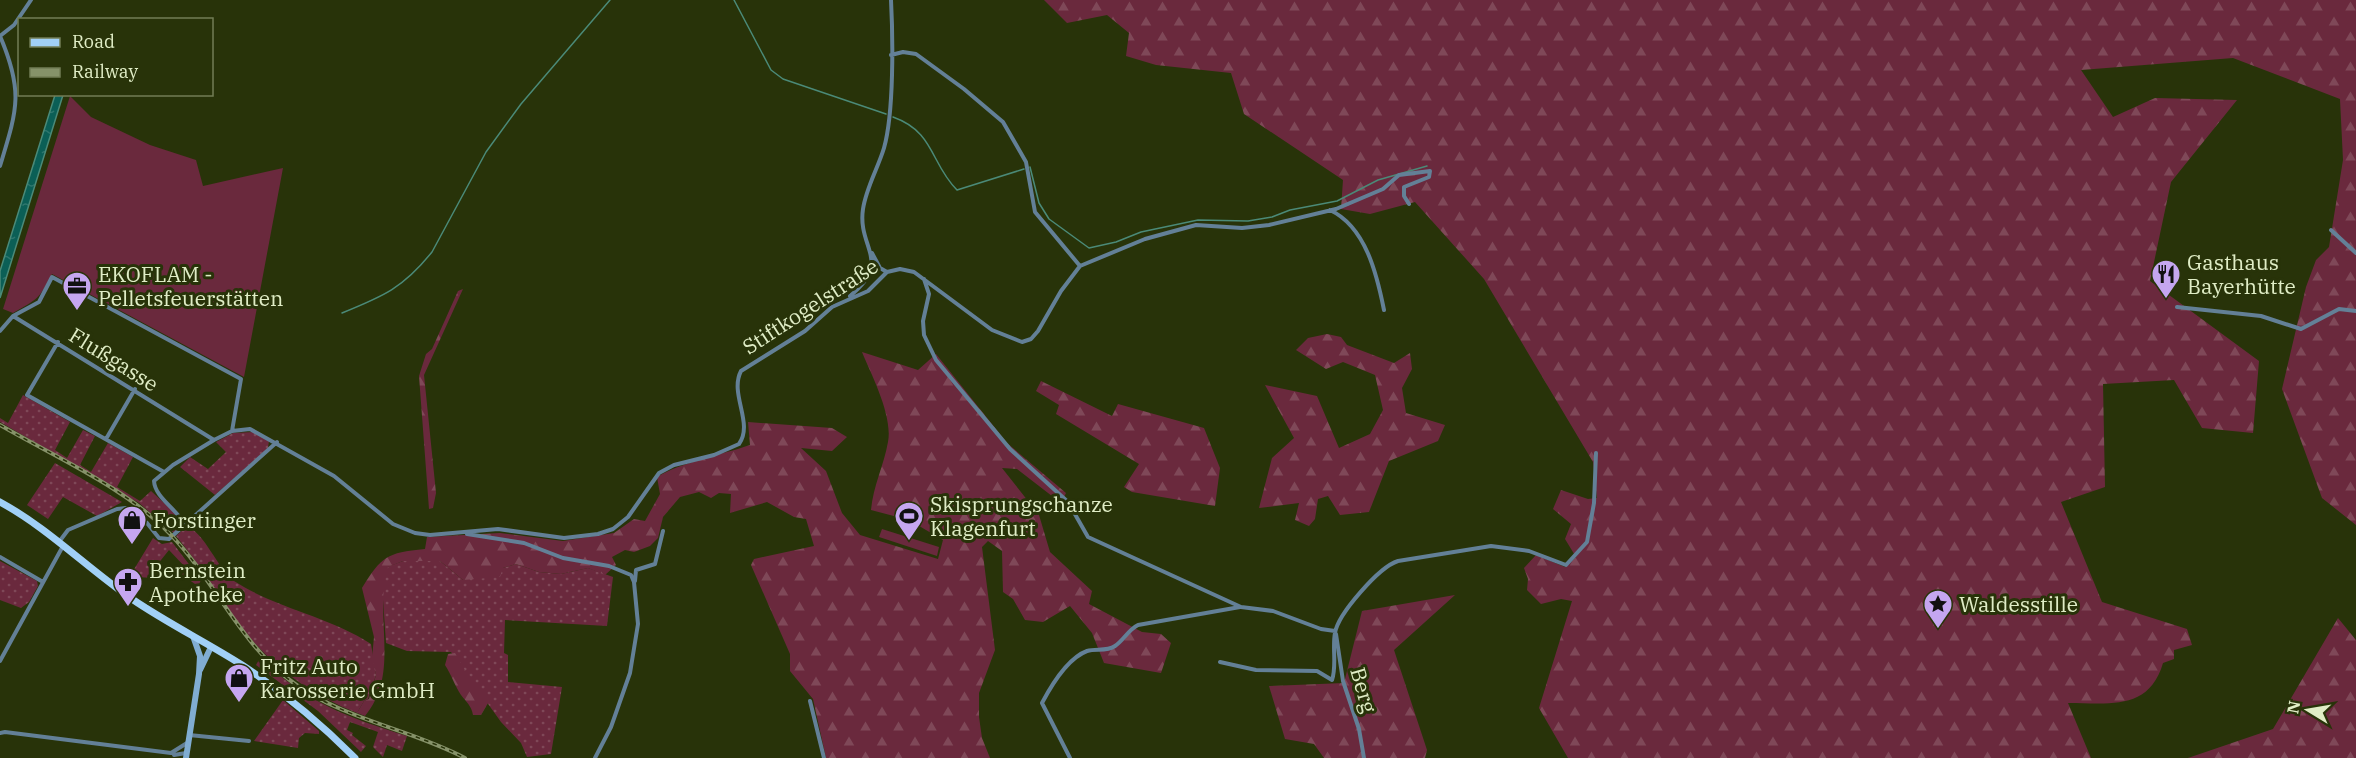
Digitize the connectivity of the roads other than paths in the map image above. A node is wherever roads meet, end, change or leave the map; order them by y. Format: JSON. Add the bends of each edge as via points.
{"nodes":[{"id":1,"x":30,"y":0,"type":"edge"},
{"id":2,"x":891,"y":0,"type":"edge"},
{"id":3,"x":891,"y":55,"type":"junction"},
{"id":4,"x":0,"y":166,"type":"edge"},
{"id":5,"x":1409,"y":204,"type":"dead end"},
{"id":6,"x":1330,"y":210,"type":"junction"},
{"id":7,"x":2331,"y":231,"type":"dead end"},
{"id":8,"x":870,"y":246,"type":"junction"},
{"id":9,"x":2356,"y":253,"type":"edge"},
{"id":10,"x":1074,"y":260,"type":"junction"},
{"id":11,"x":1080,"y":266,"type":"junction"},
{"id":12,"x":887,"y":272,"type":"junction"},
{"id":13,"x":1073,"y":274,"type":"junction"},
{"id":14,"x":924,"y":279,"type":"junction"},
{"id":15,"x":847,"y":299,"type":"junction"},
{"id":16,"x":2177,"y":308,"type":"dead end"},
{"id":17,"x":1384,"y":310,"type":"dead end"},
{"id":18,"x":2356,"y":311,"type":"edge"},
{"id":19,"x":13,"y":316,"type":"junction"},
{"id":20,"x":0,"y":331,"type":"edge"},
{"id":21,"x":58,"y":342,"type":"junction"},
{"id":22,"x":135,"y":389,"type":"junction"},
{"id":23,"x":232,"y":432,"type":"junction"},
{"id":24,"x":106,"y":439,"type":"junction"},
{"id":25,"x":214,"y":440,"type":"junction"},
{"id":26,"x":277,"y":442,"type":"junction"},
{"id":27,"x":1596,"y":453,"type":"dead end"},
{"id":28,"x":164,"y":472,"type":"junction"},
{"id":29,"x":0,"y":502,"type":"edge"},
{"id":30,"x":4,"y":506,"type":"edge"},
{"id":31,"x":184,"y":525,"type":"junction"},
{"id":32,"x":663,"y":531,"type":"dead end"},
{"id":33,"x":460,"y":533,"type":"junction"},
{"id":34,"x":61,"y":544,"type":"junction"},
{"id":35,"x":0,"y":557,"type":"edge"},
{"id":36,"x":636,"y":570,"type":"junction"},
{"id":37,"x":627,"y":573,"type":"junction"},
{"id":38,"x":43,"y":582,"type":"junction"},
{"id":39,"x":634,"y":582,"type":"junction"},
{"id":40,"x":1241,"y":607,"type":"junction"},
{"id":41,"x":1335,"y":631,"type":"junction"},
{"id":42,"x":193,"y":636,"type":"junction"},
{"id":43,"x":211,"y":647,"type":"junction"},
{"id":44,"x":200,"y":656,"type":"junction"},
{"id":45,"x":0,"y":661,"type":"edge"},
{"id":46,"x":1220,"y":662,"type":"dead end"},
{"id":47,"x":199,"y":674,"type":"junction"},
{"id":48,"x":810,"y":701,"type":"dead end"},
{"id":49,"x":0,"y":733,"type":"edge"},
{"id":50,"x":188,"y":735,"type":"junction"},
{"id":51,"x":249,"y":741,"type":"dead end"},
{"id":52,"x":187,"y":743,"type":"junction"},
{"id":53,"x":174,"y":753,"type":"junction"},
{"id":54,"x":186,"y":756,"type":"edge"},
{"id":55,"x":180,"y":758,"type":"edge"},
{"id":56,"x":355,"y":758,"type":"edge"},
{"id":57,"x":595,"y":758,"type":"edge"},
{"id":58,"x":824,"y":758,"type":"edge"},
{"id":59,"x":1070,"y":758,"type":"edge"},
{"id":60,"x":1364,"y":758,"type":"edge"}],
"edges":[{"from":1,"to":4,"type":"street","via":[[14,24],[0,36],[11,63],[17,96]]},
{"from":2,"to":3,"type":"street"},
{"from":3,"to":8,"type":"street","via":[[889,122],[862,211]]},
{"from":3,"to":10,"type":"street","via":[[916,54],[1003,122],[1026,162],[1035,212]]},
{"from":5,"to":6,"type":"street","via":[[1404,188],[1429,177],[1430,171],[1399,176],[1383,189]]},
{"from":6,"to":11,"type":"street","via":[[1256,227],[1206,224],[1175,229]]},
{"from":6,"to":17,"type":"street","via":[[1341,215],[1370,255]]},
{"from":7,"to":9,"type":"street"},
{"from":8,"to":12,"type":"street","via":[[880,268]]},
{"from":8,"to":15,"type":"street","via":[[869,277]]},
{"from":10,"to":11,"type":"street"},
{"from":10,"to":13,"type":"street"},
{"from":11,"to":13,"type":"street"},
{"from":12,"to":14,"type":"street","name":"Stiftkogelstraße","via":[[908,270]]},
{"from":12,"to":15,"type":"street","name":"Stiftkogelstraße","via":[[868,291]]},
{"from":13,"to":14,"type":"street","name":"Stiftkogelstraße","via":[[1038,331],[1022,342],[992,330]]},
{"from":14,"to":40,"type":"street","via":[[929,294],[924,335],[936,360],[1010,449],[1068,502],[1088,537]]},
{"from":15,"to":33,"type":"street","name":"Stiftkogelstraße","via":[[741,371],[737,389],[744,426],[739,444],[665,468],[653,479],[628,518],[613,529],[564,538],[498,529]]},
{"from":16,"to":18,"type":"street","via":[[2261,316],[2301,329],[2339,309]]},
{"from":19,"to":20,"type":"street"},
{"from":19,"to":21,"type":"street","name":"Flußgasse"},
{"from":19,"to":23,"type":"street","via":[[39,302],[52,277],[241,379]]},
{"from":21,"to":22,"type":"street","name":"Flußgasse"},
{"from":21,"to":24,"type":"street","via":[[27,395]]},
{"from":22,"to":24,"type":"street"},
{"from":22,"to":25,"type":"street","name":"Flußgasse"},
{"from":23,"to":25,"type":"street"},
{"from":23,"to":26,"type":"street","name":"Stiftkogelstraße","via":[[250,429]]},
{"from":24,"to":28,"type":"street"},
{"from":25,"to":28,"type":"street"},
{"from":26,"to":31,"type":"street"},
{"from":26,"to":33,"type":"street","name":"Stiftkogelstraße","via":[[334,476],[393,524],[430,535]]},
{"from":27,"to":41,"type":"street","via":[[1594,503],[1587,542],[1566,565],[1529,551],[1491,546],[1392,563],[1369,582]]},
{"from":28,"to":31,"type":"street","via":[[154,481],[156,490]]},
{"from":29,"to":30,"type":"main road"},
{"from":30,"to":34,"type":"main road"},
{"from":31,"to":34,"type":"street","via":[[163,540],[136,513],[122,508],[68,530]]},
{"from":32,"to":36,"type":"street","via":[[655,564]]},
{"from":33,"to":37,"type":"street","via":[[524,543],[563,558]]},
{"from":34,"to":38,"type":"street"},
{"from":34,"to":42,"type":"main road","via":[[135,601]]},
{"from":35,"to":38,"type":"street"},
{"from":36,"to":37,"type":"street"},
{"from":36,"to":39,"type":"street"},
{"from":37,"to":39,"type":"street"},
{"from":38,"to":45,"type":"street"},
{"from":39,"to":57,"type":"street","via":[[638,624],[630,673]]},
{"from":40,"to":41,"type":"street","via":[[1273,612]]},
{"from":40,"to":59,"type":"street","via":[[1138,625],[1116,646],[1089,650],[1078,656],[1042,703]]},
{"from":41,"to":46,"type":"street","via":[[1332,680],[1317,671],[1256,670]]},
{"from":41,"to":60,"type":"street","name":"Berg","via":[[1343,681]]},
{"from":42,"to":43,"type":"main road"},
{"from":42,"to":44,"type":"main road"},
{"from":43,"to":44,"type":"main road"},
{"from":43,"to":47,"type":"main road"},
{"from":43,"to":56,"type":"main road","via":[[287,698]]},
{"from":44,"to":47,"type":"main road"},
{"from":47,"to":50,"type":"main road"},
{"from":48,"to":58,"type":"street"},
{"from":49,"to":53,"type":"street"},
{"from":50,"to":51,"type":"street"},
{"from":50,"to":52,"type":"main road"},
{"from":52,"to":53,"type":"street"},
{"from":52,"to":54,"type":"main road"},
{"from":53,"to":54,"type":"street"},
{"from":53,"to":55,"type":"street"}]}
